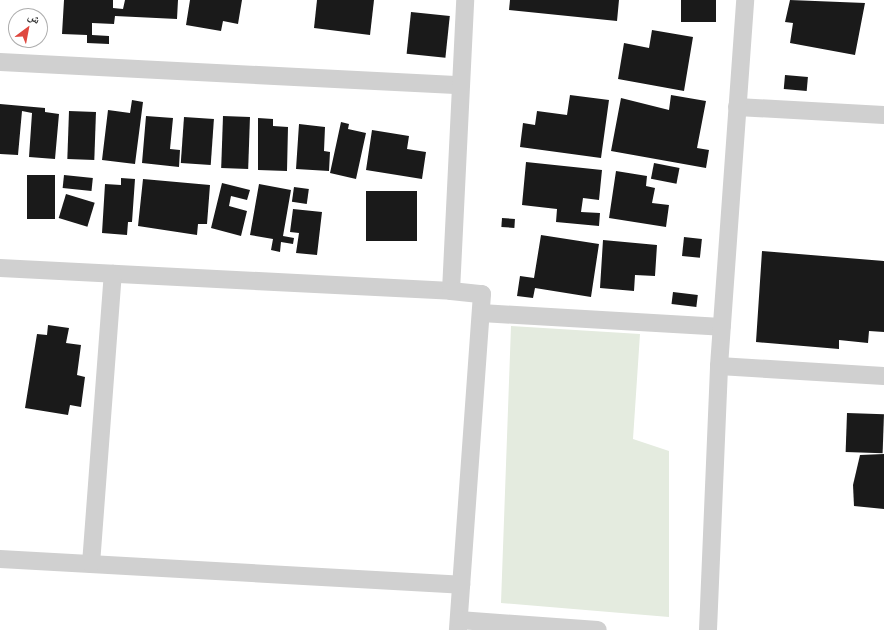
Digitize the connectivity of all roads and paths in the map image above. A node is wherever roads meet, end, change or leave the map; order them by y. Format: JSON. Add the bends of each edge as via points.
{"nodes":[{"id":1,"x":465,"y":0,"type":"edge"},
{"id":2,"x":745,"y":0,"type":"edge"},
{"id":3,"x":0,"y":62,"type":"edge"},
{"id":4,"x":460,"y":85,"type":"junction"},
{"id":5,"x":737,"y":107,"type":"junction"},
{"id":6,"x":884,"y":115,"type":"edge"},
{"id":7,"x":0,"y":268,"type":"edge"},
{"id":8,"x":113,"y":274,"type":"junction"},
{"id":9,"x":452,"y":291,"type":"junction"},
{"id":10,"x":481,"y":313,"type":"junction"},
{"id":11,"x":722,"y":328,"type":"junction"},
{"id":12,"x":719,"y":366,"type":"junction"},
{"id":13,"x":884,"y":376,"type":"edge"},
{"id":14,"x":0,"y":559,"type":"edge"},
{"id":15,"x":91,"y":564,"type":"junction"},
{"id":16,"x":461,"y":585,"type":"junction"},
{"id":17,"x":458,"y":625,"type":"edge"},
{"id":18,"x":598,"y":630,"type":"edge"},
{"id":19,"x":708,"y":630,"type":"edge"}],
"edges":[{"from":1,"to":4,"type":"street"},
{"from":2,"to":5,"type":"street"},
{"from":3,"to":4,"type":"street"},
{"from":4,"to":9,"type":"street"},
{"from":5,"to":6,"type":"street"},
{"from":5,"to":11,"type":"street"},
{"from":7,"to":8,"type":"street"},
{"from":8,"to":9,"type":"street"},
{"from":8,"to":15,"type":"street"},
{"from":9,"to":10,"type":"street","via":[[482,294]]},
{"from":10,"to":11,"type":"street"},
{"from":10,"to":16,"type":"street"},
{"from":11,"to":12,"type":"street"},
{"from":12,"to":13,"type":"street"},
{"from":12,"to":19,"type":"street"},
{"from":14,"to":15,"type":"street"},
{"from":15,"to":16,"type":"street"},
{"from":16,"to":17,"type":"street"},
{"from":17,"to":18,"type":"street"}]}
